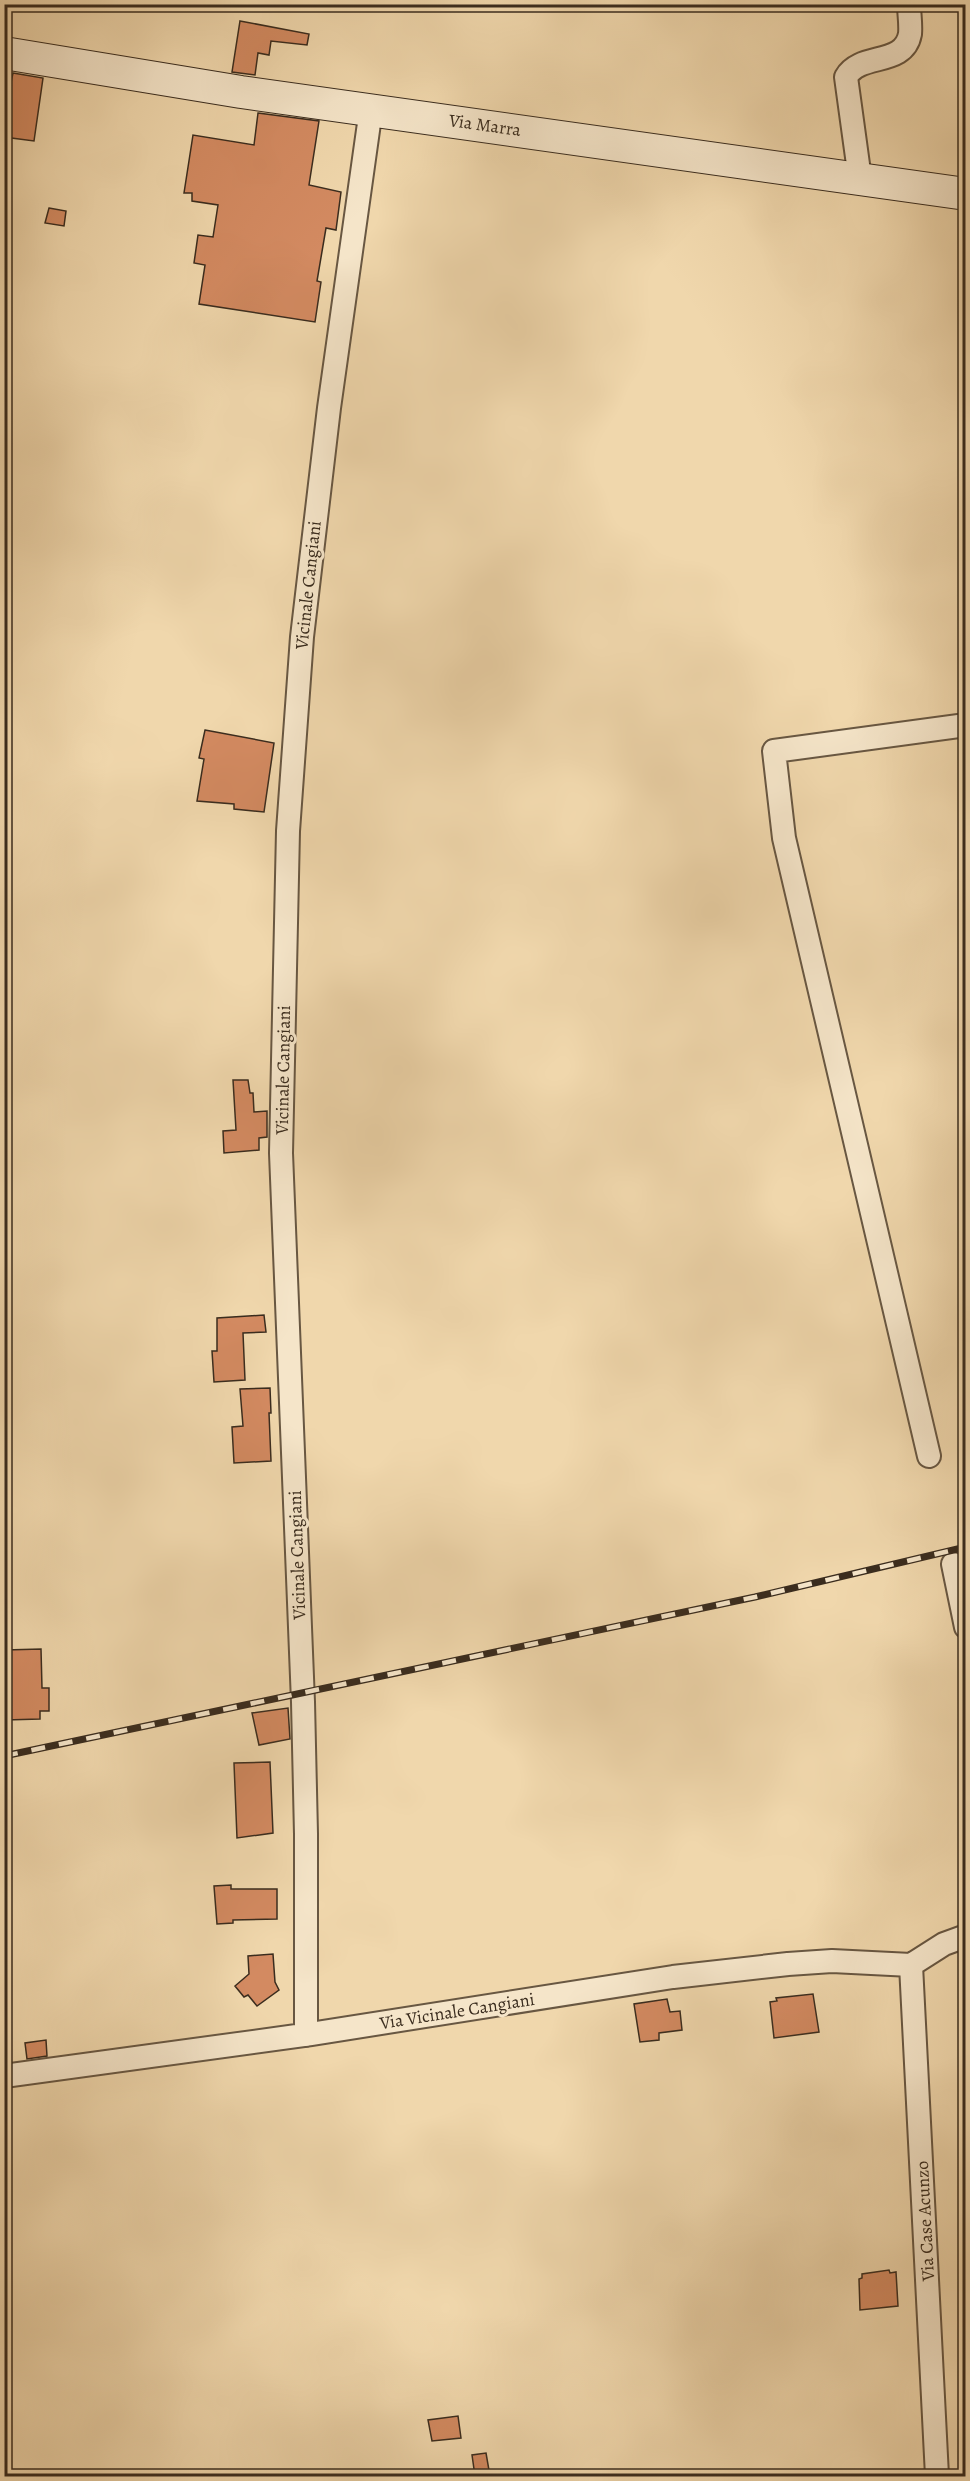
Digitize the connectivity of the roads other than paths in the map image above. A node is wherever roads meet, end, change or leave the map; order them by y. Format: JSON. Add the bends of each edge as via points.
{"nodes":[{"id":1,"x":909,"y":4,"type":"edge"},
{"id":2,"x":4,"y":53,"type":"edge"},
{"id":3,"x":370,"y":109,"type":"junction"},
{"id":4,"x":860,"y":179,"type":"junction"},
{"id":5,"x":966,"y":194,"type":"edge"},
{"id":6,"x":966,"y":725,"type":"edge"},
{"id":7,"x":929,"y":1456,"type":"dead end"},
{"id":8,"x":953,"y":1564,"type":"dead end"},
{"id":9,"x":966,"y":1628,"type":"edge"},
{"id":10,"x":966,"y":1936,"type":"edge"},
{"id":11,"x":911,"y":1965,"type":"junction"},
{"id":12,"x":306,"y":2035,"type":"junction"},
{"id":13,"x":4,"y":2076,"type":"edge"},
{"id":14,"x":937,"y":2476,"type":"edge"}],
"edges":[{"from":1,"to":4,"type":"street","via":[[910,32],[901,50],[855,66],[846,77]]},
{"from":2,"to":3,"type":"main road","name":"Via Marra"},
{"from":3,"to":4,"type":"main road","name":"Via Marra"},
{"from":3,"to":12,"type":"street","name":"Vicinale Cangiani","via":[[302,636],[288,831],[281,1153],[303,1702]]},
{"from":4,"to":5,"type":"main road","name":"Via Marra"},
{"from":6,"to":7,"type":"street","via":[[774,751],[784,838]]},
{"from":8,"to":9,"type":"street"},
{"from":10,"to":11,"type":"street","via":[[944,1944]]},
{"from":11,"to":12,"type":"street","name":"Via Vicinale Cangiani","via":[[832,1961],[673,1977]]},
{"from":11,"to":14,"type":"street","name":"Via Case Acunzo"},
{"from":12,"to":13,"type":"street","name":"Via Vicinale Cangiani"}]}
